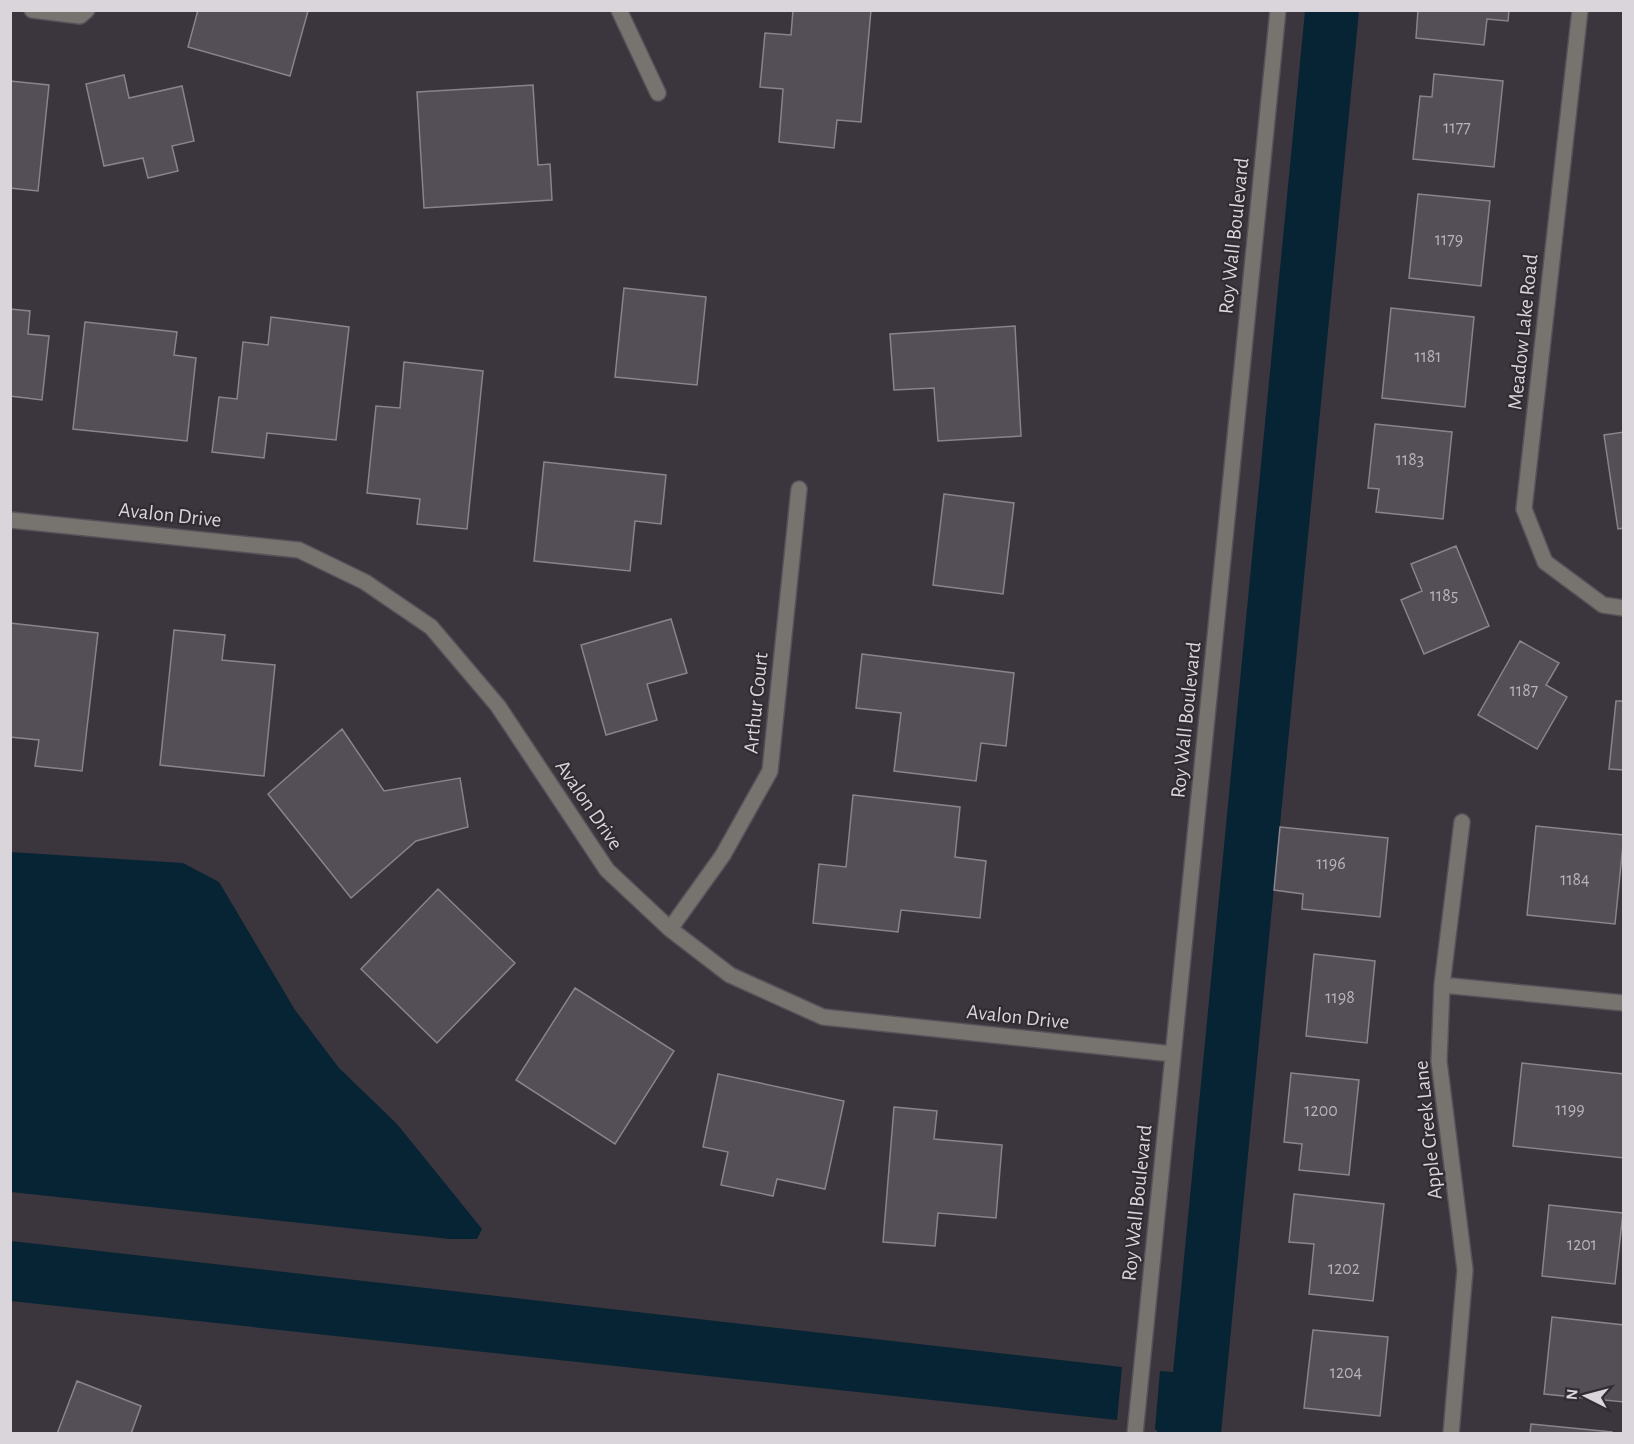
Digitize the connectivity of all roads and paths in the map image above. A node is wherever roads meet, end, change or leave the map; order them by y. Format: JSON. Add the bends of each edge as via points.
{"nodes":[{"id":1,"x":32,"y":10,"type":"edge"},
{"id":2,"x":87,"y":10,"type":"edge"},
{"id":3,"x":619,"y":10,"type":"edge"},
{"id":4,"x":1278,"y":10,"type":"edge"},
{"id":5,"x":1580,"y":10,"type":"edge"},
{"id":6,"x":658,"y":93,"type":"dead end"},
{"id":7,"x":799,"y":489,"type":"dead end"},
{"id":8,"x":10,"y":520,"type":"edge"},
{"id":9,"x":1623,"y":608,"type":"edge"},
{"id":10,"x":1462,"y":822,"type":"dead end"},
{"id":11,"x":670,"y":929,"type":"junction"},
{"id":12,"x":1442,"y":985,"type":"junction"},
{"id":13,"x":1623,"y":1003,"type":"edge"},
{"id":14,"x":1173,"y":1054,"type":"junction"},
{"id":15,"x":1135,"y":1434,"type":"edge"},
{"id":16,"x":1451,"y":1434,"type":"edge"}],
"edges":[{"from":1,"to":2,"type":"street","via":[[80,16]]},
{"from":3,"to":6,"type":"street"},
{"from":4,"to":14,"type":"street","name":"Roy Wall Boulevard"},
{"from":5,"to":9,"type":"street","name":"Meadow Lake Road","via":[[1524,509],[1545,562],[1603,605]]},
{"from":7,"to":11,"type":"street","name":"Arthur Court","via":[[770,771],[723,855]]},
{"from":8,"to":11,"type":"street","name":"Avalon Drive","via":[[298,550],[365,582],[431,627],[498,706],[607,870]]},
{"from":10,"to":12,"type":"street","name":"Apple Creek Lane"},
{"from":11,"to":14,"type":"street","name":"Avalon Drive","via":[[730,975],[823,1017]]},
{"from":12,"to":13,"type":"street"},
{"from":12,"to":16,"type":"street","name":"Apple Creek Lane","via":[[1439,1061],[1466,1270]]},
{"from":14,"to":15,"type":"street","name":"Roy Wall Boulevard"}]}
